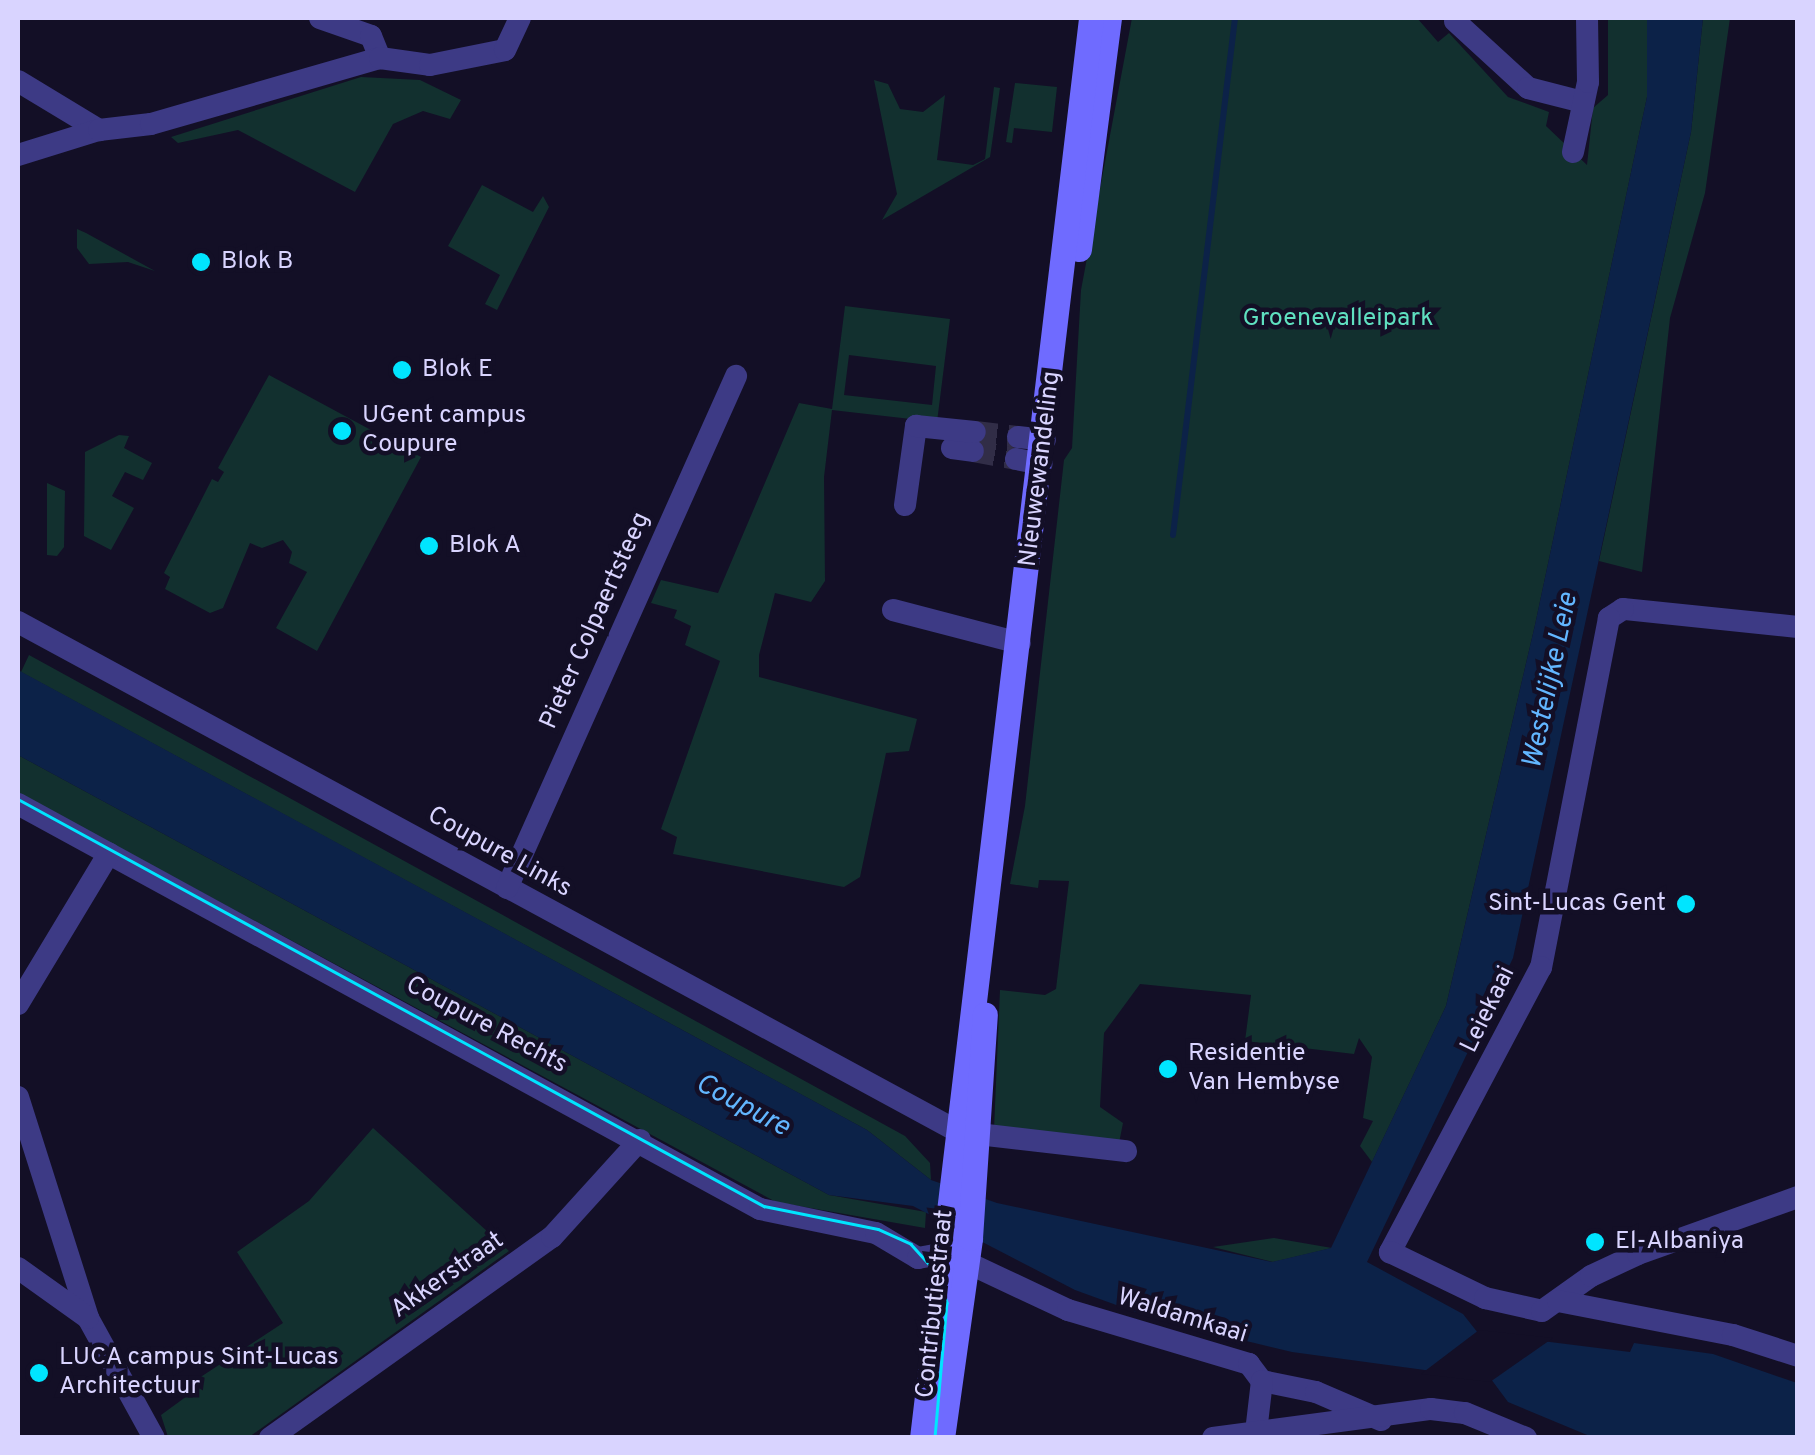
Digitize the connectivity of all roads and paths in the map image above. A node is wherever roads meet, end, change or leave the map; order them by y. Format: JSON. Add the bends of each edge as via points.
{"nodes":[{"id":1,"x":320,"y":18,"type":"edge"},
{"id":2,"x":520,"y":18,"type":"edge"},
{"id":3,"x":1091,"y":18,"type":"edge"},
{"id":4,"x":1110,"y":18,"type":"edge"},
{"id":5,"x":1587,"y":18,"type":"edge"},
{"id":6,"x":1455,"y":21,"type":"dead end"},
{"id":7,"x":1089,"y":44,"type":"junction"},
{"id":8,"x":380,"y":58,"type":"junction"},
{"id":9,"x":18,"y":80,"type":"edge"},
{"id":10,"x":1583,"y":102,"type":"junction"},
{"id":11,"x":1098,"y":128,"type":"junction"},
{"id":12,"x":99,"y":130,"type":"junction"},
{"id":13,"x":1574,"y":152,"type":"dead end"},
{"id":14,"x":18,"y":155,"type":"edge"},
{"id":15,"x":1062,"y":296,"type":"junction"},
{"id":16,"x":736,"y":376,"type":"dead end"},
{"id":17,"x":966,"y":444,"type":"tunnel mouth"},
{"id":18,"x":1017,"y":448,"type":"tunnel mouth"},
{"id":19,"x":1043,"y":452,"type":"junction"},
{"id":20,"x":905,"y":504,"type":"dead end"},
{"id":21,"x":893,"y":610,"type":"dead end"},
{"id":22,"x":18,"y":622,"type":"edge"},
{"id":23,"x":1798,"y":627,"type":"edge"},
{"id":24,"x":1020,"y":642,"type":"junction"},
{"id":25,"x":18,"y":804,"type":"edge"},
{"id":26,"x":109,"y":853,"type":"junction"},
{"id":27,"x":508,"y":888,"type":"junction"},
{"id":28,"x":18,"y":1004,"type":"edge"},
{"id":29,"x":18,"y":1097,"type":"edge"},
{"id":30,"x":967,"y":1132,"type":"junction"},
{"id":31,"x":640,"y":1140,"type":"junction"},
{"id":32,"x":1126,"y":1150,"type":"dead end"},
{"id":33,"x":962,"y":1175,"type":"junction"},
{"id":34,"x":1798,"y":1198,"type":"edge"},
{"id":35,"x":941,"y":1244,"type":"junction"},
{"id":36,"x":968,"y":1253,"type":"junction"},
{"id":37,"x":18,"y":1268,"type":"edge"},
{"id":38,"x":1550,"y":1306,"type":"junction"},
{"id":39,"x":88,"y":1318,"type":"junction"},
{"id":40,"x":1798,"y":1356,"type":"edge"},
{"id":41,"x":1262,"y":1381,"type":"junction"},
{"id":42,"x":1381,"y":1420,"type":"junction"},
{"id":43,"x":1256,"y":1432,"type":"junction"},
{"id":44,"x":154,"y":1438,"type":"edge"},
{"id":45,"x":270,"y":1438,"type":"edge"},
{"id":46,"x":922,"y":1438,"type":"edge"},
{"id":47,"x":942,"y":1438,"type":"edge"},
{"id":48,"x":1214,"y":1438,"type":"edge"},
{"id":49,"x":1526,"y":1438,"type":"edge"}],
"edges":[{"from":1,"to":8,"type":"street","via":[[370,36]]},
{"from":2,"to":8,"type":"street","via":[[505,50],[430,66]]},
{"from":3,"to":7,"type":"main road","name":"Nieuwewandeling"},
{"from":4,"to":11,"type":"main road","name":"Nieuwewandeling"},
{"from":5,"to":10,"type":"street"},
{"from":6,"to":10,"type":"street","via":[[1528,88]]},
{"from":7,"to":11,"type":"main road","name":"Nieuwewandeling","via":[[1097,48],[1091,109]]},
{"from":7,"to":15,"type":"main road","name":"Nieuwewandeling"},
{"from":8,"to":12,"type":"street","via":[[151,124]]},
{"from":9,"to":12,"type":"street"},
{"from":10,"to":13,"type":"street"},
{"from":11,"to":15,"type":"main road","name":"Nieuwewandeling","via":[[1086,223]]},
{"from":12,"to":14,"type":"street"},
{"from":15,"to":19,"type":"main road","name":"Nieuwewandeling"},
{"from":16,"to":27,"type":"street","name":"Pieter Colpaertsteeg"},
{"from":17,"to":20,"type":"street","via":[[916,426]]},
{"from":18,"to":19,"type":"street"},
{"from":19,"to":24,"type":"main road","name":"Nieuwewandeling"},
{"from":21,"to":24,"type":"street"},
{"from":22,"to":27,"type":"street","name":"Coupure Links"},
{"from":23,"to":38,"type":"street","name":"Leiekaai","via":[[1615,611],[1541,967],[1390,1252],[1485,1298]]},
{"from":24,"to":30,"type":"main road","name":"Nieuwewandeling"},
{"from":25,"to":26,"type":"street","name":"Coupure Rechts"},
{"from":26,"to":28,"type":"street"},
{"from":26,"to":31,"type":"street","name":"Coupure Rechts"},
{"from":27,"to":30,"type":"street","name":"Coupure Links"},
{"from":29,"to":39,"type":"street","via":[[32,1160]]},
{"from":30,"to":32,"type":"street"},
{"from":30,"to":33,"type":"main road","name":"Nieuwewandeling"},
{"from":31,"to":35,"type":"street","name":"Coupure Rechts","via":[[773,1214],[876,1233],[918,1258]]},
{"from":31,"to":45,"type":"street","name":"Akkerstraat","via":[[552,1237]]},
{"from":33,"to":35,"type":"main road","name":"Contributiestraat"},
{"from":33,"to":36,"type":"main road","name":"Contributiestraat"},
{"from":34,"to":38,"type":"street","via":[[1638,1254]]},
{"from":35,"to":46,"type":"main road","name":"Contributiestraat"},
{"from":36,"to":41,"type":"street","name":"Waldamkaai","via":[[1116,1327],[1249,1364]]},
{"from":36,"to":47,"type":"main road","name":"Contributiestraat"},
{"from":37,"to":39,"type":"street"},
{"from":38,"to":40,"type":"street","via":[[1733,1336]]},
{"from":39,"to":44,"type":"street"},
{"from":41,"to":42,"type":"street","name":"Waldamkaai","via":[[1316,1392]]},
{"from":41,"to":43,"type":"street"},
{"from":42,"to":43,"type":"street"},
{"from":42,"to":49,"type":"street","via":[[1431,1409],[1465,1413]]},
{"from":43,"to":48,"type":"street"}]}
